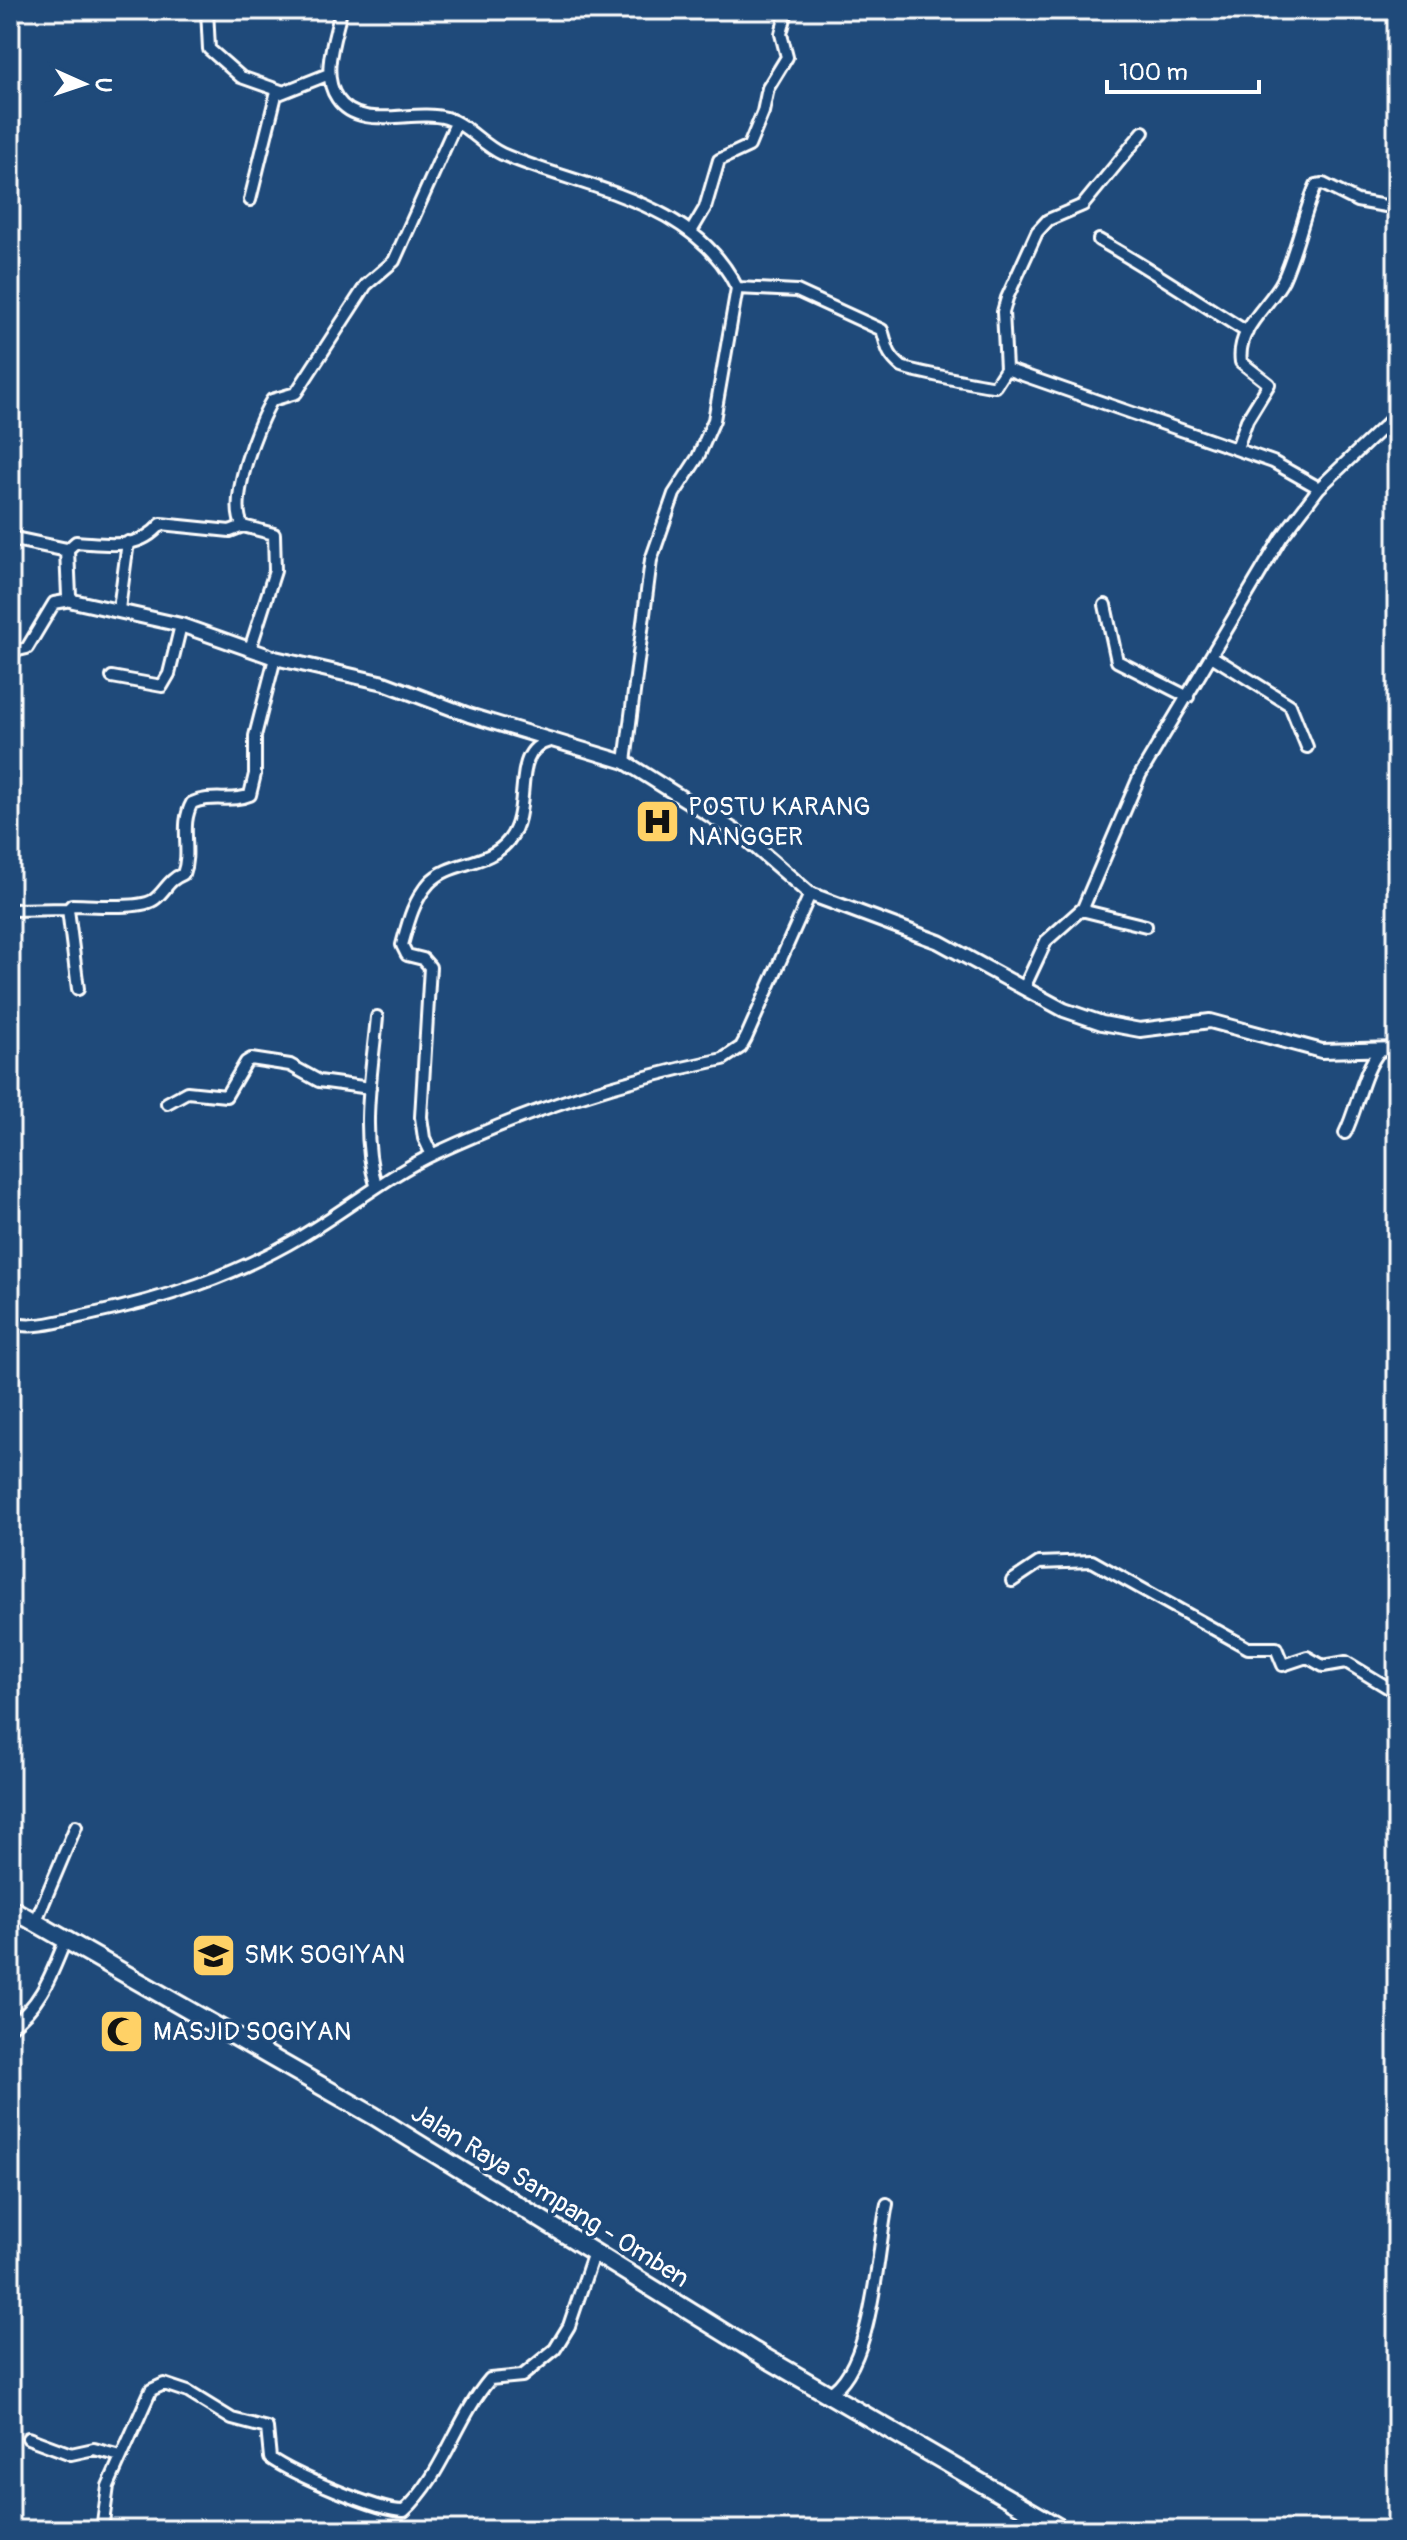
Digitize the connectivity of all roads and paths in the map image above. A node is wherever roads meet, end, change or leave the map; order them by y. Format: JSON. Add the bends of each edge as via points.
{"nodes":[{"id":1,"x":207,"y":10,"type":"edge"},
{"id":2,"x":341,"y":10,"type":"edge"},
{"id":3,"x":787,"y":10,"type":"edge"},
{"id":4,"x":329,"y":74,"type":"junction"},
{"id":5,"x":281,"y":91,"type":"junction"},
{"id":6,"x":456,"y":123,"type":"junction"},
{"id":7,"x":1143,"y":132,"type":"dead end"},
{"id":8,"x":250,"y":200,"type":"dead end"},
{"id":9,"x":1397,"y":208,"type":"edge"},
{"id":10,"x":692,"y":230,"type":"junction"},
{"id":11,"x":1099,"y":240,"type":"dead end"},
{"id":12,"x":737,"y":288,"type":"junction"},
{"id":13,"x":1247,"y":332,"type":"junction"},
{"id":14,"x":1006,"y":369,"type":"junction"},
{"id":15,"x":1397,"y":414,"type":"edge"},
{"id":16,"x":1237,"y":448,"type":"junction"},
{"id":17,"x":1319,"y":488,"type":"junction"},
{"id":18,"x":243,"y":526,"type":"junction"},
{"id":19,"x":10,"y":538,"type":"edge"},
{"id":20,"x":128,"y":542,"type":"junction"},
{"id":21,"x":67,"y":550,"type":"junction"},
{"id":22,"x":71,"y":600,"type":"junction"},
{"id":23,"x":1105,"y":605,"type":"dead end"},
{"id":24,"x":119,"y":609,"type":"junction"},
{"id":25,"x":181,"y":625,"type":"junction"},
{"id":26,"x":250,"y":649,"type":"junction"},
{"id":27,"x":10,"y":652,"type":"edge"},
{"id":28,"x":1213,"y":657,"type":"junction"},
{"id":29,"x":275,"y":658,"type":"junction"},
{"id":30,"x":112,"y":677,"type":"dead end"},
{"id":31,"x":1188,"y":697,"type":"junction"},
{"id":32,"x":550,"y":741,"type":"junction"},
{"id":33,"x":1307,"y":747,"type":"dead end"},
{"id":34,"x":625,"y":762,"type":"junction"},
{"id":35,"x":810,"y":894,"type":"junction"},
{"id":36,"x":68,"y":909,"type":"junction"},
{"id":37,"x":10,"y":910,"type":"edge"},
{"id":38,"x":1081,"y":910,"type":"junction"},
{"id":39,"x":1146,"y":926,"type":"dead end"},
{"id":40,"x":1024,"y":988,"type":"junction"},
{"id":41,"x":78,"y":989,"type":"dead end"},
{"id":42,"x":377,"y":1017,"type":"dead end"},
{"id":43,"x":1381,"y":1049,"type":"junction"},
{"id":44,"x":1397,"y":1049,"type":"edge"},
{"id":45,"x":370,"y":1088,"type":"junction"},
{"id":46,"x":167,"y":1103,"type":"dead end"},
{"id":47,"x":1345,"y":1133,"type":"dead end"},
{"id":48,"x":432,"y":1155,"type":"junction"},
{"id":49,"x":376,"y":1185,"type":"junction"},
{"id":50,"x":10,"y":1323,"type":"edge"},
{"id":51,"x":1012,"y":1581,"type":"dead end"},
{"id":52,"x":1397,"y":1693,"type":"edge"},
{"id":53,"x":76,"y":1826,"type":"dead end"},
{"id":54,"x":10,"y":1908,"type":"edge"},
{"id":55,"x":35,"y":1923,"type":"junction"},
{"id":56,"x":65,"y":1941,"type":"junction"},
{"id":57,"x":10,"y":2027,"type":"edge"},
{"id":58,"x":887,"y":2204,"type":"dead end"},
{"id":59,"x":594,"y":2252,"type":"junction"},
{"id":60,"x":828,"y":2394,"type":"junction"},
{"id":61,"x":28,"y":2438,"type":"dead end"},
{"id":62,"x":120,"y":2456,"type":"junction"},
{"id":63,"x":102,"y":2530,"type":"edge"},
{"id":64,"x":1063,"y":2530,"type":"edge"}],
"edges":[{"from":1,"to":5,"type":"street","via":[[209,49],[241,77]]},
{"from":2,"to":4,"type":"street"},
{"from":3,"to":10,"type":"street","via":[[781,34],[788,52],[785,65],[768,88],[747,149],[719,160],[705,208]]},
{"from":4,"to":5,"type":"street"},
{"from":4,"to":6,"type":"street","via":[[336,97],[353,113],[426,115]]},
{"from":5,"to":8,"type":"street","via":[[270,113]]},
{"from":6,"to":10,"type":"street","via":[[496,151],[627,199]]},
{"from":6,"to":18,"type":"street","via":[[394,261],[366,285],[296,393],[275,397],[262,417],[239,505]]},
{"from":7,"to":14,"type":"street","via":[[1083,205],[1048,220],[1037,232],[1003,312]]},
{"from":9,"to":13,"type":"street","via":[[1357,201],[1316,185],[1282,282]]},
{"from":10,"to":12,"type":"street","via":[[724,264]]},
{"from":11,"to":13,"type":"street"},
{"from":12,"to":14,"type":"street","via":[[797,291],[879,328],[884,347],[909,370],[988,387],[999,382]]},
{"from":12,"to":34,"type":"street","via":[[714,420],[674,494],[651,560]]},
{"from":13,"to":16,"type":"street","via":[[1241,362],[1269,384]]},
{"from":14,"to":16,"type":"street"},
{"from":15,"to":17,"type":"street"},
{"from":16,"to":17,"type":"street"},
{"from":17,"to":28,"type":"street","via":[[1281,538]]},
{"from":18,"to":20,"type":"street","via":[[230,531],[161,524],[150,538]]},
{"from":18,"to":26,"type":"street","via":[[270,531],[275,539],[275,571]]},
{"from":19,"to":21,"type":"street"},
{"from":20,"to":21,"type":"street","via":[[76,542]]},
{"from":20,"to":24,"type":"street"},
{"from":21,"to":22,"type":"street"},
{"from":22,"to":24,"type":"street"},
{"from":22,"to":27,"type":"street","via":[[54,603],[27,648]]},
{"from":23,"to":31,"type":"street","via":[[1117,661]]},
{"from":24,"to":25,"type":"street"},
{"from":25,"to":26,"type":"street"},
{"from":25,"to":30,"type":"street","via":[[162,686]]},
{"from":26,"to":29,"type":"street"},
{"from":28,"to":31,"type":"street"},
{"from":28,"to":33,"type":"street","via":[[1290,705]]},
{"from":29,"to":32,"type":"street","via":[[384,683]]},
{"from":29,"to":36,"type":"street","via":[[255,736],[250,795],[192,803],[185,818],[183,874],[168,881],[153,901]]},
{"from":31,"to":38,"type":"street","via":[[1140,775]]},
{"from":32,"to":34,"type":"street"},
{"from":32,"to":48,"type":"street","via":[[536,745],[528,755],[519,821],[508,841],[494,855],[429,883],[417,900],[402,945],[407,955],[430,967],[421,1117]]},
{"from":34,"to":35,"type":"street","via":[[743,836]]},
{"from":35,"to":40,"type":"street","via":[[939,942]]},
{"from":35,"to":48,"type":"street","via":[[752,1028],[733,1054],[612,1083]]},
{"from":36,"to":37,"type":"street"},
{"from":36,"to":41,"type":"street"},
{"from":38,"to":39,"type":"street"},
{"from":38,"to":40,"type":"street","via":[[1046,941]]},
{"from":40,"to":43,"type":"street","via":[[1064,1010],[1133,1030],[1210,1021],[1322,1051]]},
{"from":42,"to":45,"type":"street"},
{"from":43,"to":44,"type":"street"},
{"from":43,"to":47,"type":"street"},
{"from":45,"to":46,"type":"street","via":[[319,1081],[290,1065],[251,1059],[226,1096],[187,1092]]},
{"from":45,"to":49,"type":"street","via":[[367,1136]]},
{"from":48,"to":49,"type":"street"},
{"from":49,"to":50,"type":"street","via":[[304,1235],[211,1283],[52,1322]]},
{"from":51,"to":52,"type":"street","via":[[1039,1563],[1092,1561],[1248,1648],[1276,1648],[1285,1666],[1307,1657],[1323,1666],[1346,1662]]},
{"from":53,"to":55,"type":"street"},
{"from":54,"to":55,"type":"main road","name":"Jalan Raya Sampang - Omben"},
{"from":55,"to":56,"type":"main road","name":"Jalan Raya Sampang - Omben"},
{"from":56,"to":57,"type":"street","via":[[51,1980],[35,2005]]},
{"from":56,"to":59,"type":"main road","name":"Jalan Raya Sampang - Omben","via":[[320,2084]]},
{"from":58,"to":60,"type":"street","via":[[855,2364],[839,2388]]},
{"from":59,"to":60,"type":"main road","name":"Jalan Raya Sampang - Omben"},
{"from":59,"to":62,"type":"street","via":[[564,2338],[522,2376],[490,2379],[464,2414],[424,2488],[404,2511],[378,2507],[287,2468],[270,2458],[267,2428],[232,2419],[173,2385],[151,2390]]},
{"from":60,"to":64,"type":"main road","name":"Jalan Raya Sampang - Omben"},
{"from":61,"to":62,"type":"street","via":[[71,2454],[94,2449]]},
{"from":62,"to":63,"type":"street","via":[[108,2486]]}]}
